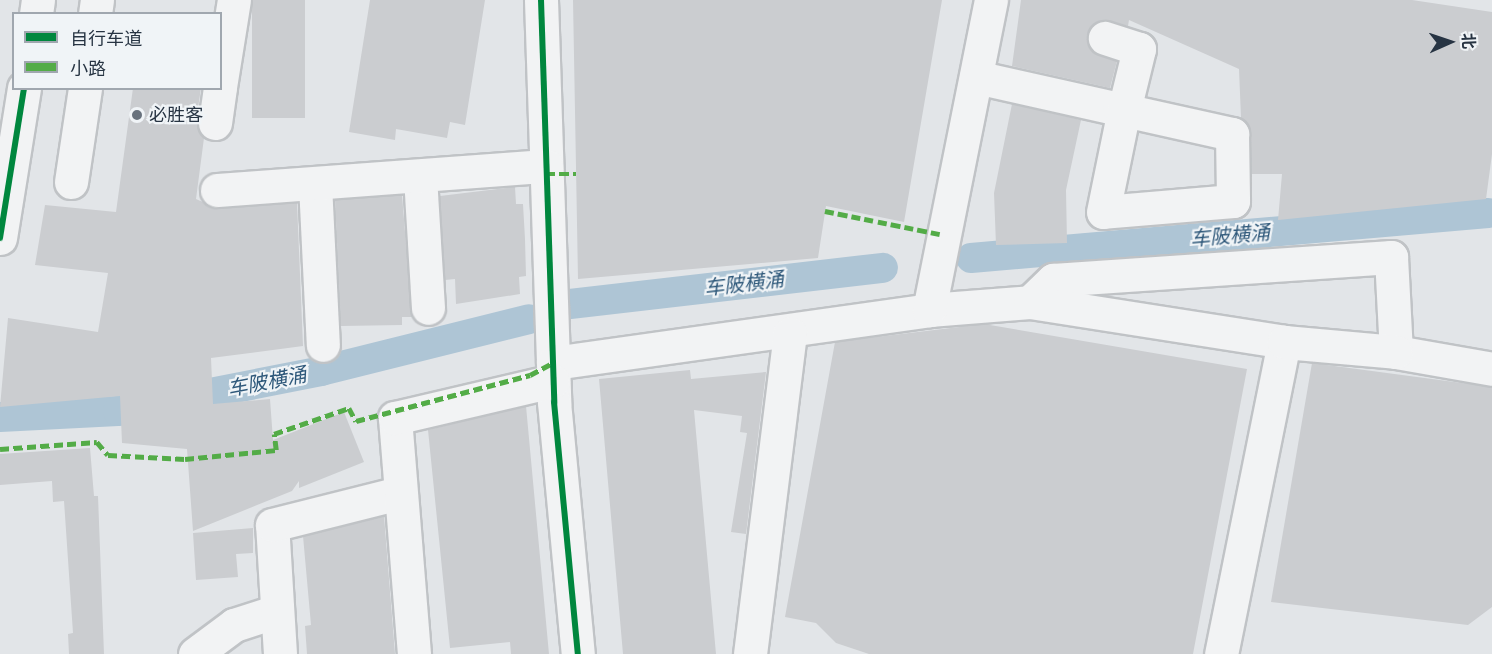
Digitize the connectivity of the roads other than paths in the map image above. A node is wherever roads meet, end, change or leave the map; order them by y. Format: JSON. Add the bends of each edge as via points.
{"nodes":[{"id":1,"x":234,"y":0,"type":"edge"},
{"id":2,"x":541,"y":0,"type":"edge"},
{"id":3,"x":991,"y":0,"type":"edge"},
{"id":4,"x":1105,"y":38,"type":"dead end"},
{"id":5,"x":222,"y":75,"type":"edge"},
{"id":6,"x":976,"y":77,"type":"junction"},
{"id":7,"x":24,"y":90,"type":"edge"},
{"id":8,"x":85,"y":90,"type":"edge"},
{"id":9,"x":220,"y":90,"type":"edge"},
{"id":10,"x":215,"y":123,"type":"dead end"},
{"id":11,"x":546,"y":166,"type":"junction"},
{"id":12,"x":420,"y":177,"type":"junction"},
{"id":13,"x":71,"y":182,"type":"dead end"},
{"id":14,"x":315,"y":183,"type":"junction"},
{"id":15,"x":217,"y":190,"type":"dead end"},
{"id":16,"x":0,"y":238,"type":"edge"},
{"id":17,"x":1030,"y":302,"type":"junction"},
{"id":18,"x":428,"y":308,"type":"dead end"},
{"id":19,"x":929,"y":310,"type":"junction"},
{"id":20,"x":790,"y":333,"type":"junction"},
{"id":21,"x":1284,"y":342,"type":"junction"},
{"id":22,"x":323,"y":345,"type":"dead end"},
{"id":23,"x":1396,"y":352,"type":"junction"},
{"id":24,"x":1492,"y":369,"type":"edge"},
{"id":25,"x":553,"y":372,"type":"junction"},
{"id":26,"x":399,"y":492,"type":"junction"},
{"id":27,"x":277,"y":611,"type":"junction"},
{"id":28,"x":195,"y":654,"type":"edge"},
{"id":29,"x":280,"y":654,"type":"edge"},
{"id":30,"x":414,"y":654,"type":"edge"},
{"id":31,"x":578,"y":654,"type":"edge"},
{"id":32,"x":750,"y":654,"type":"edge"},
{"id":33,"x":1221,"y":654,"type":"edge"}],
"edges":[{"from":1,"to":5,"type":"street"},
{"from":2,"to":11,"type":"street"},
{"from":3,"to":6,"type":"street"},
{"from":4,"to":6,"type":"street","via":[[1138,50],[1124,110]]},
{"from":6,"to":19,"type":"street"},
{"from":7,"to":16,"type":"street"},
{"from":8,"to":13,"type":"street"},
{"from":9,"to":10,"type":"street"},
{"from":11,"to":12,"type":"street"},
{"from":11,"to":25,"type":"street"},
{"from":12,"to":14,"type":"street"},
{"from":12,"to":18,"type":"street"},
{"from":14,"to":15,"type":"street"},
{"from":14,"to":22,"type":"street"},
{"from":17,"to":19,"type":"street"},
{"from":17,"to":21,"type":"street"},
{"from":17,"to":23,"type":"street","via":[[1053,280],[1391,257]]},
{"from":19,"to":20,"type":"street"},
{"from":20,"to":25,"type":"street"},
{"from":20,"to":32,"type":"street"},
{"from":21,"to":23,"type":"street"},
{"from":21,"to":33,"type":"street"},
{"from":23,"to":24,"type":"street"},
{"from":25,"to":26,"type":"street","via":[[395,418]]},
{"from":25,"to":31,"type":"street"},
{"from":26,"to":27,"type":"street","via":[[272,525]]},
{"from":26,"to":30,"type":"street"},
{"from":27,"to":28,"type":"street","via":[[234,625]]},
{"from":27,"to":29,"type":"street"}]}
